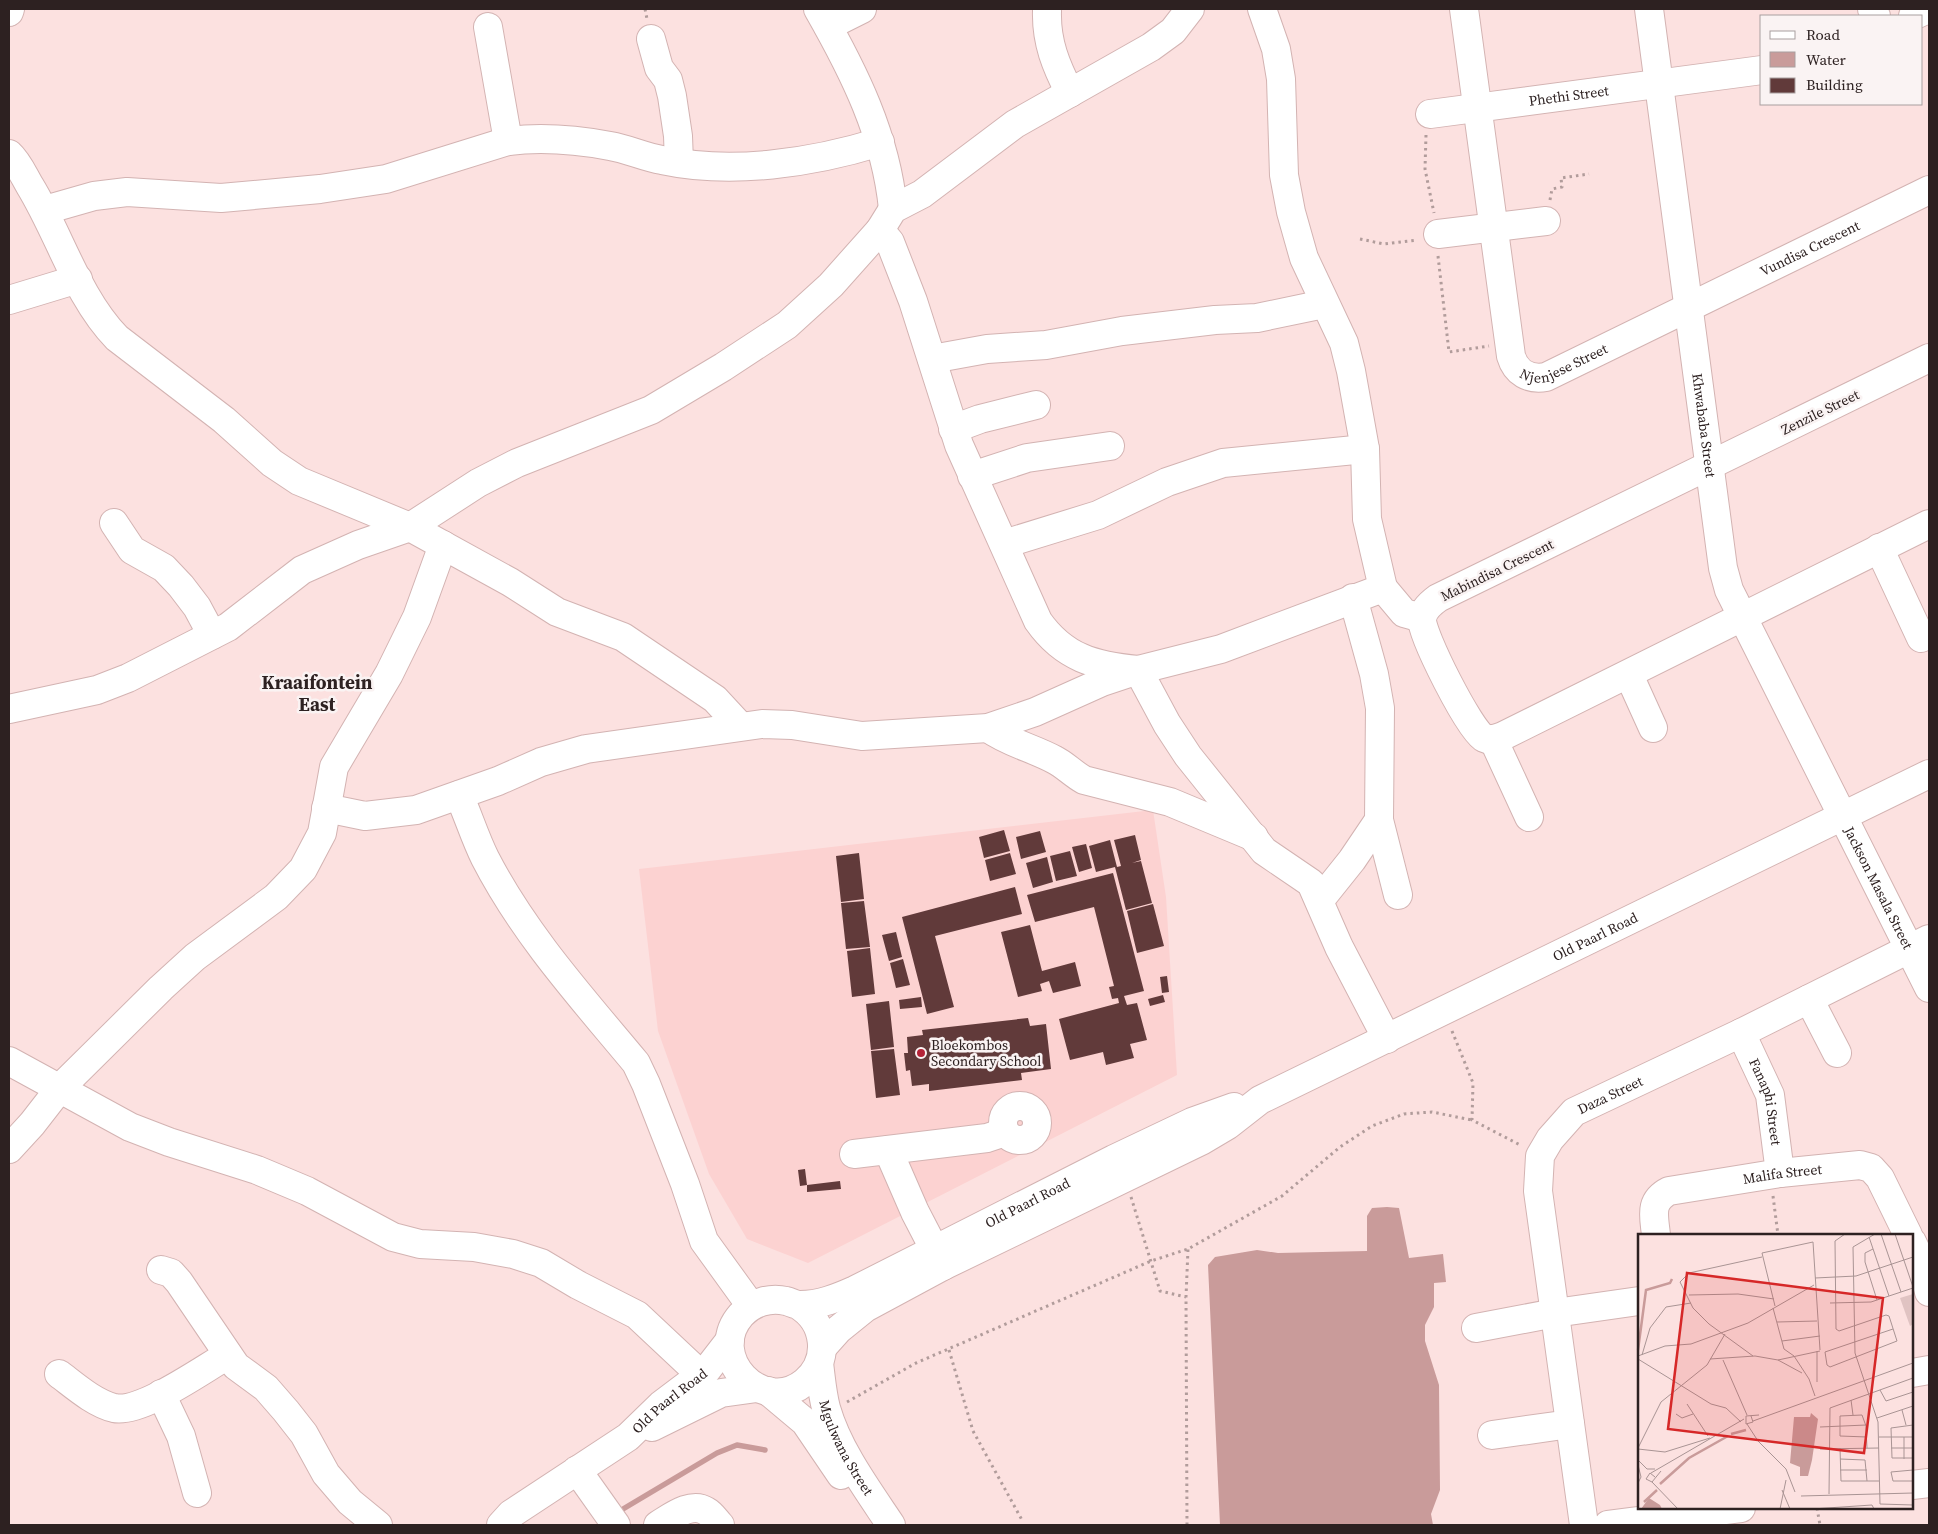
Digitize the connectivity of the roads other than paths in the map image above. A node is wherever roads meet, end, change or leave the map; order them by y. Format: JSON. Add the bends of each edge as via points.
{"nodes":[{"id":1,"x":10,"y":9,"type":"edge"},
{"id":2,"x":862,"y":9,"type":"edge"},
{"id":3,"x":1190,"y":9,"type":"edge"},
{"id":4,"x":1262,"y":9,"type":"edge"},
{"id":5,"x":1464,"y":9,"type":"edge"},
{"id":6,"x":1649,"y":9,"type":"edge"},
{"id":7,"x":1928,"y":9,"type":"edge"},
{"id":8,"x":1048,"y":10,"type":"dead end"},
{"id":9,"x":9,"y":12,"type":"edge"},
{"id":10,"x":1915,"y":15,"type":"edge"},
{"id":11,"x":823,"y":17,"type":"edge"},
{"id":12,"x":488,"y":27,"type":"dead end"},
{"id":13,"x":651,"y":39,"type":"dead end"},
{"id":14,"x":1760,"y":70,"type":"edge"},
{"id":15,"x":1659,"y":84,"type":"junction"},
{"id":16,"x":1070,"y":93,"type":"junction"},
{"id":17,"x":1478,"y":108,"type":"junction"},
{"id":18,"x":1430,"y":114,"type":"road end"},
{"id":19,"x":508,"y":141,"type":"junction"},
{"id":20,"x":880,"y":142,"type":"junction"},
{"id":21,"x":9,"y":154,"type":"edge"},
{"id":22,"x":679,"y":162,"type":"junction"},
{"id":23,"x":1929,"y":190,"type":"edge"},
{"id":24,"x":45,"y":210,"type":"junction"},
{"id":25,"x":886,"y":220,"type":"junction"},
{"id":26,"x":1546,"y":221,"type":"road end"},
{"id":27,"x":1494,"y":227,"type":"junction"},
{"id":28,"x":1437,"y":238,"type":"road end"},
{"id":29,"x":78,"y":278,"type":"junction"},
{"id":30,"x":9,"y":300,"type":"edge"},
{"id":31,"x":1324,"y":304,"type":"junction"},
{"id":32,"x":1689,"y":307,"type":"junction"},
{"id":33,"x":1929,"y":358,"type":"edge"},
{"id":34,"x":932,"y":359,"type":"junction"},
{"id":35,"x":1036,"y":405,"type":"dead end"},
{"id":36,"x":953,"y":429,"type":"junction"},
{"id":37,"x":1110,"y":446,"type":"dead end"},
{"id":38,"x":1365,"y":449,"type":"junction"},
{"id":39,"x":1711,"y":465,"type":"junction"},
{"id":40,"x":972,"y":476,"type":"junction"},
{"id":41,"x":114,"y":523,"type":"dead end"},
{"id":42,"x":1929,"y":524,"type":"edge"},
{"id":43,"x":410,"y":527,"type":"junction"},
{"id":44,"x":1004,"y":544,"type":"junction"},
{"id":45,"x":443,"y":545,"type":"junction"},
{"id":46,"x":1879,"y":548,"type":"junction"},
{"id":47,"x":1383,"y":588,"type":"junction"},
{"id":48,"x":1353,"y":598,"type":"junction"},
{"id":49,"x":1422,"y":618,"type":"junction"},
{"id":50,"x":1744,"y":618,"type":"junction"},
{"id":51,"x":212,"y":635,"type":"junction"},
{"id":52,"x":1921,"y":638,"type":"dead end"},
{"id":53,"x":1138,"y":670,"type":"junction"},
{"id":54,"x":1629,"y":675,"type":"junction"},
{"id":55,"x":9,"y":709,"type":"edge"},
{"id":56,"x":740,"y":726,"type":"junction"},
{"id":57,"x":988,"y":728,"type":"junction"},
{"id":58,"x":1653,"y":728,"type":"dead end"},
{"id":59,"x":1493,"y":739,"type":"junction"},
{"id":60,"x":1929,"y":774,"type":"edge"},
{"id":61,"x":460,"y":795,"type":"junction"},
{"id":62,"x":326,"y":808,"type":"junction"},
{"id":63,"x":1842,"y":816,"type":"junction"},
{"id":64,"x":1529,"y":817,"type":"dead end"},
{"id":65,"x":1379,"y":820,"type":"junction"},
{"id":66,"x":1254,"y":837,"type":"junction"},
{"id":67,"x":1398,"y":895,"type":"dead end"},
{"id":68,"x":1320,"y":900,"type":"junction"},
{"id":69,"x":1920,"y":943,"type":"edge"},
{"id":70,"x":1929,"y":988,"type":"edge"},
{"id":71,"x":1810,"y":999,"type":"junction"},
{"id":72,"x":1741,"y":1033,"type":"junction"},
{"id":73,"x":1387,"y":1039,"type":"junction"},
{"id":74,"x":1837,"y":1053,"type":"dead end"},
{"id":75,"x":9,"y":1062,"type":"edge"},
{"id":76,"x":60,"y":1088,"type":"junction"},
{"id":77,"x":1005,"y":1132,"type":"dead end"},
{"id":78,"x":9,"y":1149,"type":"edge"},
{"id":79,"x":888,"y":1150,"type":"junction"},
{"id":80,"x":854,"y":1154,"type":"dead end"},
{"id":81,"x":1776,"y":1174,"type":"junction"},
{"id":82,"x":1656,"y":1234,"type":"edge"},
{"id":83,"x":1908,"y":1234,"type":"edge"},
{"id":84,"x":1915,"y":1255,"type":"edge"},
{"id":85,"x":938,"y":1258,"type":"junction"},
{"id":86,"x":161,"y":1270,"type":"dead end"},
{"id":87,"x":1929,"y":1292,"type":"edge"},
{"id":88,"x":1638,"y":1301,"type":"edge"},
{"id":89,"x":798,"y":1305,"type":"junction"},
{"id":90,"x":751,"y":1306,"type":"junction"},
{"id":91,"x":1555,"y":1313,"type":"junction"},
{"id":92,"x":1476,"y":1328,"type":"dead end"},
{"id":93,"x":730,"y":1340,"type":"junction"},
{"id":94,"x":228,"y":1355,"type":"junction"},
{"id":95,"x":821,"y":1356,"type":"junction"},
{"id":96,"x":1929,"y":1370,"type":"edge"},
{"id":97,"x":1913,"y":1373,"type":"edge"},
{"id":98,"x":58,"y":1374,"type":"dead end"},
{"id":99,"x":701,"y":1375,"type":"junction"},
{"id":100,"x":762,"y":1390,"type":"junction"},
{"id":101,"x":161,"y":1394,"type":"junction"},
{"id":102,"x":1570,"y":1424,"type":"junction"},
{"id":103,"x":1492,"y":1435,"type":"dead end"},
{"id":104,"x":628,"y":1436,"type":"junction"},
{"id":105,"x":577,"y":1470,"type":"junction"},
{"id":106,"x":1929,"y":1482,"type":"edge"},
{"id":107,"x":1913,"y":1485,"type":"edge"},
{"id":108,"x":197,"y":1493,"type":"dead end"},
{"id":109,"x":1737,"y":1509,"type":"edge"},
{"id":110,"x":506,"y":1519,"type":"edge"},
{"id":111,"x":1694,"y":1519,"type":"edge"},
{"id":112,"x":378,"y":1525,"type":"edge"},
{"id":113,"x":479,"y":1525,"type":"edge"},
{"id":114,"x":616,"y":1525,"type":"edge"},
{"id":115,"x":658,"y":1525,"type":"edge"},
{"id":116,"x":720,"y":1525,"type":"edge"},
{"id":117,"x":876,"y":1525,"type":"edge"},
{"id":118,"x":891,"y":1525,"type":"edge"},
{"id":119,"x":1584,"y":1525,"type":"edge"},
{"id":120,"x":1608,"y":1525,"type":"edge"}],
"edges":[{"from":1,"to":9,"type":"street"},
{"from":2,"to":11,"type":"street"},
{"from":3,"to":16,"type":"street","via":[[1166,37]]},
{"from":4,"to":31,"type":"street","via":[[1276,49],[1284,175],[1291,212],[1304,258]]},
{"from":5,"to":17,"type":"street","name":"Njenjese Street"},
{"from":6,"to":15,"type":"street","name":"Khwababa Street"},
{"from":7,"to":10,"type":"street"},
{"from":8,"to":16,"type":"street","via":[[1048,43]]},
{"from":11,"to":20,"type":"street","via":[[864,97]]},
{"from":12,"to":19,"type":"street"},
{"from":13,"to":22,"type":"street","via":[[659,68],[668,80],[672,96]]},
{"from":14,"to":15,"type":"street","name":"Phethi Street"},
{"from":15,"to":17,"type":"street","name":"Phethi Street"},
{"from":15,"to":32,"type":"street","name":"Khwababa Street"},
{"from":16,"to":25,"type":"street","via":[[1015,124]]},
{"from":17,"to":18,"type":"street"},
{"from":17,"to":27,"type":"street","name":"Njenjese Street"},
{"from":19,"to":22,"type":"street","via":[[559,140],[611,146]]},
{"from":19,"to":24,"type":"street","via":[[386,179],[320,189],[222,198],[128,192],[94,196]]},
{"from":20,"to":22,"type":"street","via":[[849,152],[749,166]]},
{"from":20,"to":25,"type":"street","via":[[891,185]]},
{"from":21,"to":24,"type":"street"},
{"from":23,"to":32,"type":"street","name":"Vundisa Crescent"},
{"from":24,"to":29,"type":"street"},
{"from":25,"to":34,"type":"street","via":[[890,242]]},
{"from":25,"to":43,"type":"street","via":[[831,285],[787,325],[723,367],[651,410],[517,463]]},
{"from":26,"to":27,"type":"street"},
{"from":27,"to":28,"type":"street"},
{"from":27,"to":32,"type":"street","name":"Njenjese Street","via":[[1513,364],[1530,378],[1546,377]]},
{"from":29,"to":30,"type":"street"},
{"from":29,"to":43,"type":"street","via":[[104,324],[117,338],[224,420],[272,463],[322,492]]},
{"from":31,"to":34,"type":"street","via":[[1257,318],[1122,331]]},
{"from":31,"to":38,"type":"street","via":[[1344,343]]},
{"from":32,"to":39,"type":"street","name":"Khwababa Street"},
{"from":33,"to":39,"type":"street","name":"Zenzile Street"},
{"from":34,"to":36,"type":"street"},
{"from":35,"to":36,"type":"street"},
{"from":36,"to":40,"type":"street"},
{"from":37,"to":40,"type":"street","via":[[1027,458]]},
{"from":38,"to":44,"type":"street","via":[[1223,463],[1167,482],[1098,516]]},
{"from":38,"to":47,"type":"street","via":[[1367,519]]},
{"from":39,"to":49,"type":"street","name":"Mabindisa Crescent","via":[[1438,598]]},
{"from":39,"to":50,"type":"street","name":"Khwababa Street","via":[[1723,568]]},
{"from":40,"to":44,"type":"street"},
{"from":41,"to":51,"type":"street","via":[[132,550],[164,568],[181,586],[197,606]]},
{"from":42,"to":46,"type":"street"},
{"from":43,"to":45,"type":"street"},
{"from":43,"to":51,"type":"street","via":[[358,545],[302,570]]},
{"from":44,"to":53,"type":"street","via":[[1038,621],[1049,636],[1069,653],[1091,662]]},
{"from":45,"to":56,"type":"street","via":[[557,612],[623,637],[715,699]]},
{"from":45,"to":62,"type":"street","via":[[417,617],[389,674],[334,767]]},
{"from":46,"to":50,"type":"street"},
{"from":46,"to":52,"type":"street"},
{"from":47,"to":48,"type":"street"},
{"from":47,"to":49,"type":"street","via":[[1404,614]]},
{"from":48,"to":53,"type":"street","via":[[1221,649]]},
{"from":48,"to":65,"type":"street","via":[[1380,708]]},
{"from":49,"to":59,"type":"street","via":[[1422,627],[1468,723],[1484,738]]},
{"from":50,"to":54,"type":"street"},
{"from":50,"to":63,"type":"street","name":"Khwababa Street"},
{"from":51,"to":55,"type":"street","via":[[128,678],[97,690]]},
{"from":53,"to":57,"type":"street"},
{"from":53,"to":66,"type":"street","via":[[1188,756]]},
{"from":54,"to":58,"type":"street"},
{"from":54,"to":59,"type":"street"},
{"from":56,"to":57,"type":"street","via":[[792,725],[862,736]]},
{"from":56,"to":61,"type":"street","via":[[569,753]]},
{"from":57,"to":66,"type":"street","via":[[1019,746],[1056,760],[1084,780],[1170,802]]},
{"from":59,"to":64,"type":"street"},
{"from":60,"to":63,"type":"street","name":"Old Paarl Road"},
{"from":61,"to":62,"type":"street","via":[[416,810],[386,815],[365,816]]},
{"from":61,"to":90,"type":"street","via":[[485,857],[509,899],[547,956],[636,1063],[704,1241]]},
{"from":62,"to":76,"type":"street","via":[[318,841],[303,869],[276,897],[195,957]]},
{"from":63,"to":69,"type":"street","name":"Jackson Masala Street"},
{"from":63,"to":73,"type":"street","name":"Old Paarl Road"},
{"from":65,"to":67,"type":"street"},
{"from":65,"to":68,"type":"street"},
{"from":66,"to":68,"type":"street","via":[[1264,851],[1311,883]]},
{"from":68,"to":73,"type":"street","via":[[1339,947]]},
{"from":69,"to":70,"type":"street","name":"Jackson Masala Street"},
{"from":69,"to":71,"type":"street","name":"Daza Street"},
{"from":71,"to":72,"type":"street","name":"Daza Street"},
{"from":71,"to":74,"type":"street"},
{"from":72,"to":81,"type":"street","name":"Fanaphi Street","via":[[1770,1095]]},
{"from":72,"to":91,"type":"street","name":"Daza Street","via":[[1574,1112],[1550,1139],[1540,1156],[1538,1191]]},
{"from":73,"to":85,"type":"street","name":"Old Paarl Road","via":[[1260,1100],[1228,1125],[1200,1140]]},
{"from":75,"to":76,"type":"street"},
{"from":76,"to":78,"type":"street"},
{"from":76,"to":99,"type":"street","via":[[130,1127],[257,1170],[307,1191],[394,1237],[420,1244],[474,1247],[541,1263],[637,1314]]},
{"from":77,"to":79,"type":"street","via":[[986,1138]]},
{"from":79,"to":80,"type":"street"},
{"from":79,"to":85,"type":"street"},
{"from":81,"to":82,"type":"street","name":"Malifa Street","via":[[1684,1188],[1661,1195],[1654,1207]]},
{"from":81,"to":83,"type":"street","name":"Malifa Street","via":[[1842,1166],[1871,1168],[1880,1178]]},
{"from":84,"to":87,"type":"street"},
{"from":85,"to":89,"type":"street","name":"Old Paarl Road","via":[[827,1301]]},
{"from":85,"to":95,"type":"street","name":"Old Paarl Road","via":[[838,1329]]},
{"from":86,"to":94,"type":"street","via":[[179,1282]]},
{"from":88,"to":91,"type":"street"},
{"from":89,"to":90,"type":"street","name":"Old Paarl Road","via":[[778,1299]]},
{"from":89,"to":95,"type":"street","via":[[816,1323],[821,1335]]},
{"from":90,"to":93,"type":"street","name":"Old Paarl Road","via":[[736,1321]]},
{"from":91,"to":92,"type":"street"},
{"from":91,"to":102,"type":"street","name":"Daza Street"},
{"from":93,"to":99,"type":"street","name":"Old Paarl Road"},
{"from":93,"to":100,"type":"street","via":[[729,1350],[735,1369],[741,1377]]},
{"from":94,"to":101,"type":"street"},
{"from":94,"to":112,"type":"street","via":[[236,1366],[266,1388],[304,1434],[326,1474],[350,1502]]},
{"from":95,"to":100,"type":"street","name":"Old Paarl Road","via":[[802,1384],[786,1391]]},
{"from":95,"to":118,"type":"street","name":"Mgulwana Street","via":[[825,1404],[860,1479]]},
{"from":96,"to":97,"type":"street"},
{"from":98,"to":101,"type":"street","via":[[101,1403],[115,1408],[130,1408]]},
{"from":99,"to":104,"type":"street","name":"Old Paarl Road","via":[[655,1410]]},
{"from":100,"to":104,"type":"street","name":"Old Paarl Road","via":[[721,1394]]},
{"from":100,"to":117,"type":"street","name":"Mgulwana Street","via":[[805,1422]]},
{"from":101,"to":108,"type":"street","via":[[182,1436]]},
{"from":102,"to":103,"type":"street"},
{"from":102,"to":119,"type":"street","name":"Daza Street"},
{"from":104,"to":105,"type":"street","name":"Old Paarl Road"},
{"from":105,"to":110,"type":"street","name":"Old Paarl Road"},
{"from":105,"to":114,"type":"street"},
{"from":106,"to":107,"type":"street"},
{"from":109,"to":111,"type":"street"},
{"from":110,"to":113,"type":"street","name":"Old Paarl Road"},
{"from":111,"to":120,"type":"street"},
{"from":115,"to":116,"type":"street","via":[[684,1510],[696,1508],[706,1510]]}]}
